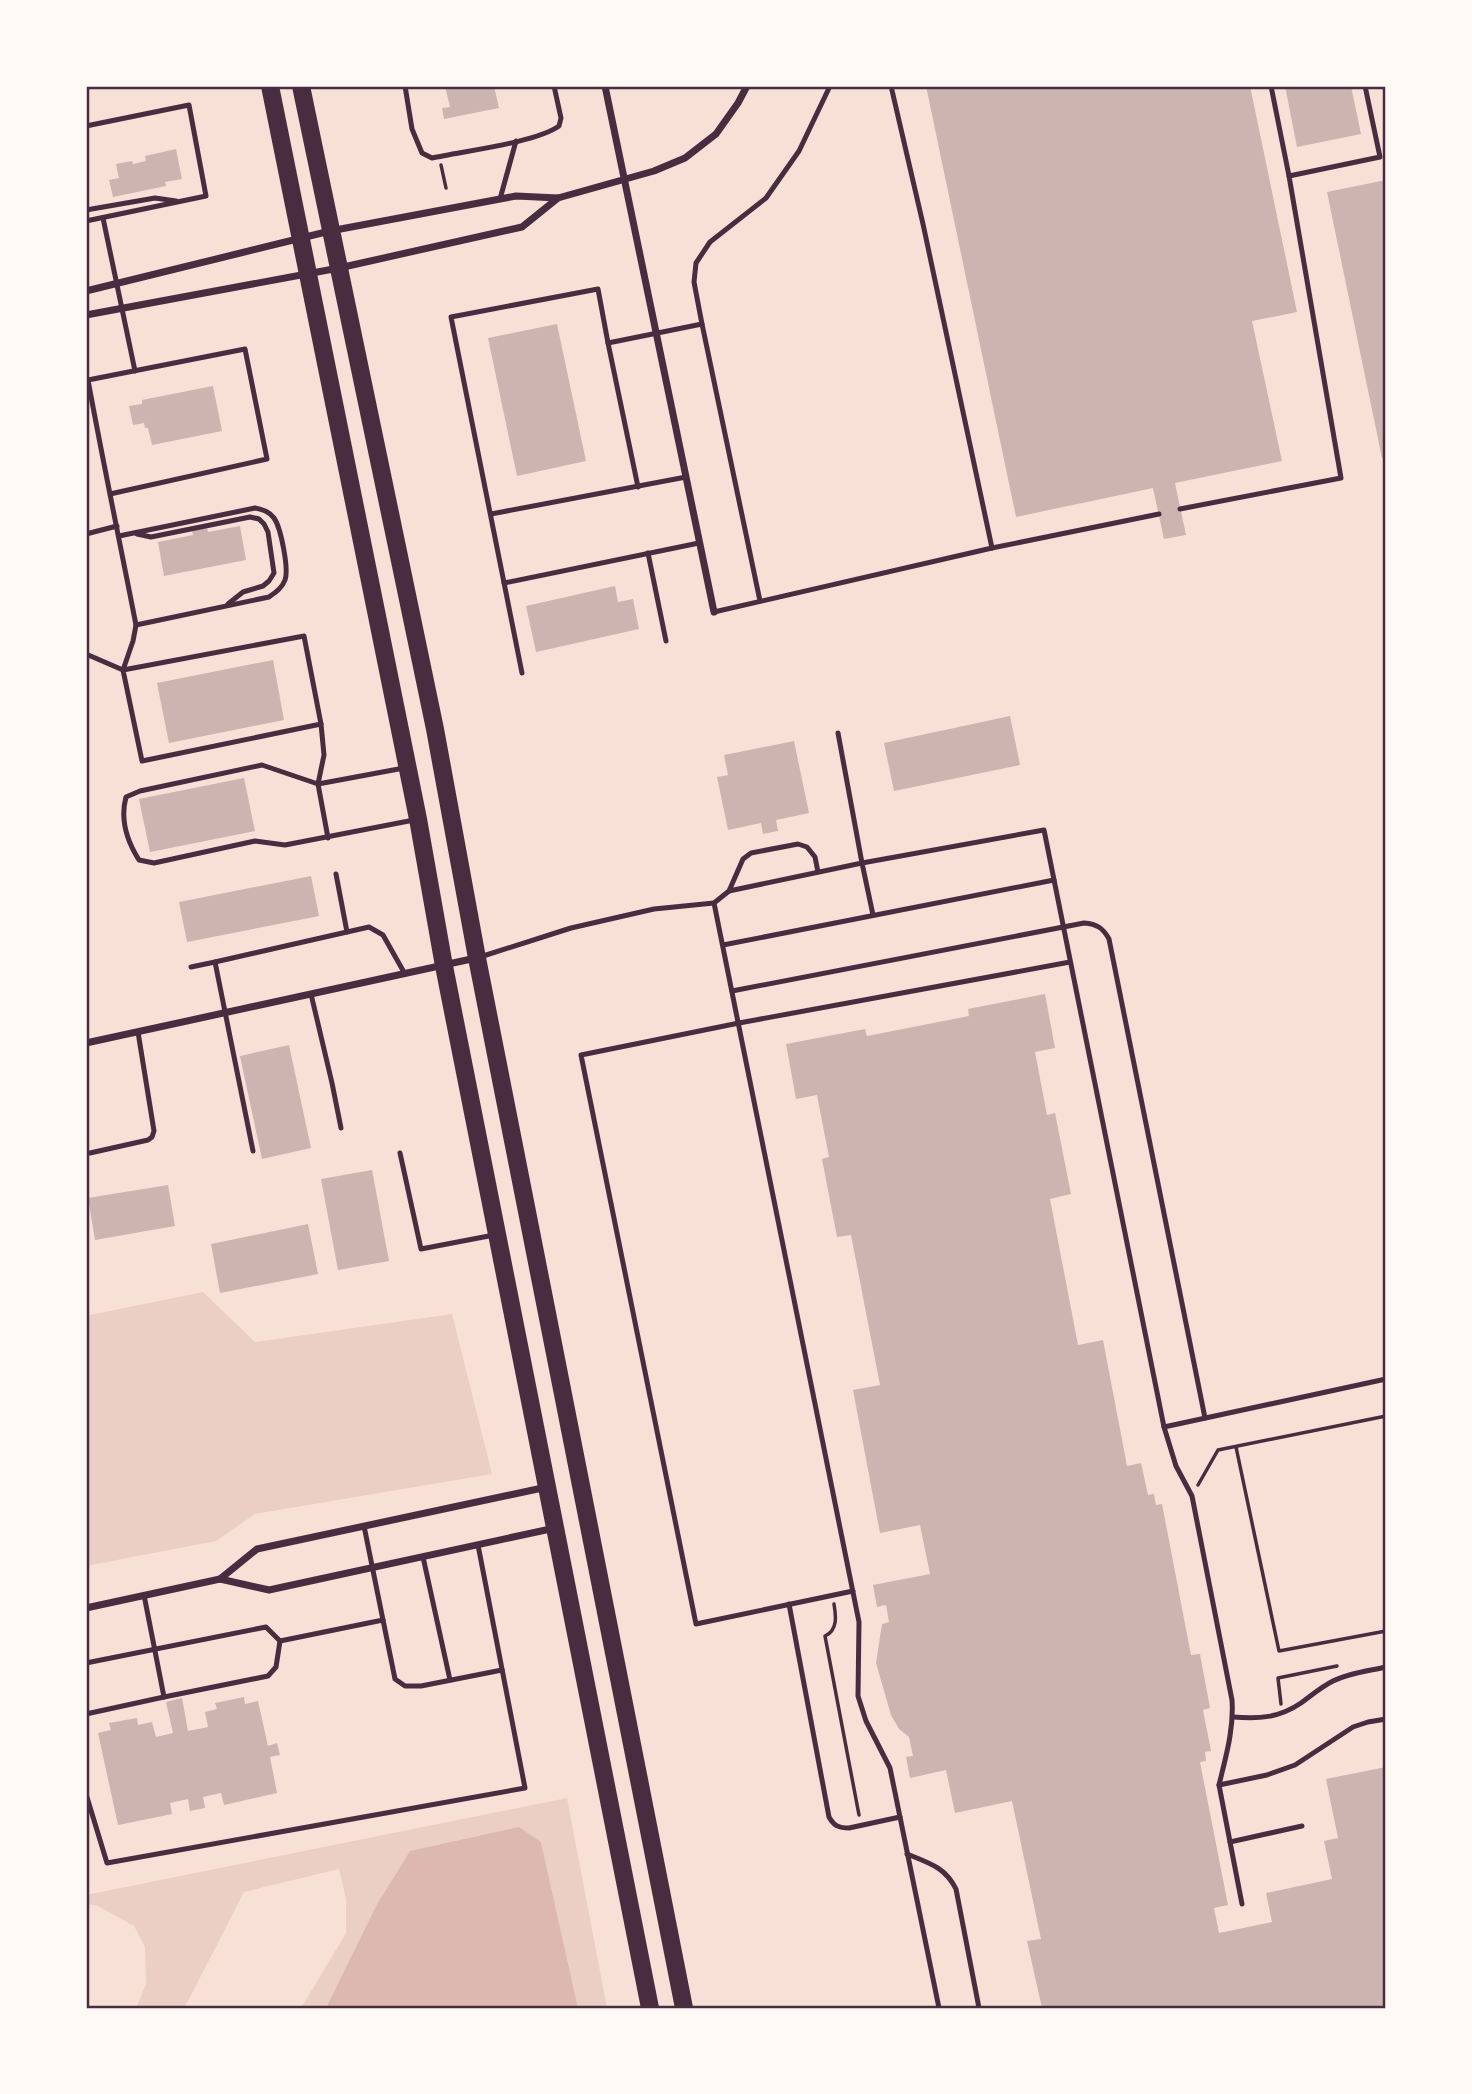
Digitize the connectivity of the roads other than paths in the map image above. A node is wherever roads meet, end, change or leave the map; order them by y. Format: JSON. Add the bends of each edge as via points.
{"nodes":[{"id":1,"x":270,"y":86,"type":"edge"},
{"id":2,"x":301,"y":86,"type":"edge"},
{"id":3,"x":405,"y":86,"type":"edge"},
{"id":4,"x":554,"y":86,"type":"edge"},
{"id":5,"x":605,"y":86,"type":"edge"},
{"id":6,"x":747,"y":86,"type":"edge"},
{"id":7,"x":830,"y":86,"type":"edge"},
{"id":8,"x":891,"y":86,"type":"edge"},
{"id":9,"x":1270,"y":86,"type":"edge"},
{"id":10,"x":1365,"y":86,"type":"edge"},
{"id":11,"x":86,"y":126,"type":"edge"},
{"id":12,"x":516,"y":141,"type":"junction"},
{"id":13,"x":1289,"y":176,"type":"junction"},
{"id":14,"x":624,"y":180,"type":"junction"},
{"id":15,"x":558,"y":198,"type":"junction"},
{"id":16,"x":500,"y":199,"type":"junction"},
{"id":17,"x":181,"y":201,"type":"junction"},
{"id":18,"x":86,"y":210,"type":"edge"},
{"id":19,"x":103,"y":218,"type":"junction"},
{"id":20,"x":86,"y":221,"type":"edge"},
{"id":21,"x":330,"y":231,"type":"junction"},
{"id":22,"x":301,"y":238,"type":"junction"},
{"id":23,"x":339,"y":268,"type":"junction"},
{"id":24,"x":309,"y":273,"type":"junction"},
{"id":25,"x":117,"y":284,"type":"junction"},
{"id":26,"x":86,"y":291,"type":"edge"},
{"id":27,"x":122,"y":309,"type":"junction"},
{"id":28,"x":86,"y":315,"type":"edge"},
{"id":29,"x":702,"y":324,"type":"junction"},
{"id":30,"x":656,"y":333,"type":"junction"},
{"id":31,"x":608,"y":343,"type":"junction"},
{"id":32,"x":135,"y":371,"type":"junction"},
{"id":33,"x":686,"y":477,"type":"junction"},
{"id":34,"x":638,"y":486,"type":"junction"},
{"id":35,"x":110,"y":494,"type":"junction"},
{"id":36,"x":1180,"y":509,"type":"dead end"},
{"id":37,"x":491,"y":514,"type":"junction"},
{"id":38,"x":1159,"y":514,"type":"dead end"},
{"id":39,"x":117,"y":526,"type":"junction"},
{"id":40,"x":131,"y":533,"type":"junction"},
{"id":41,"x":86,"y":534,"type":"edge"},
{"id":42,"x":118,"y":536,"type":"junction"},
{"id":43,"x":699,"y":543,"type":"junction"},
{"id":44,"x":992,"y":548,"type":"junction"},
{"id":45,"x":648,"y":554,"type":"junction"},
{"id":46,"x":504,"y":583,"type":"junction"},
{"id":47,"x":760,"y":601,"type":"junction"},
{"id":48,"x":226,"y":606,"type":"junction"},
{"id":49,"x":714,"y":612,"type":"joint"},
{"id":50,"x":135,"y":625,"type":"junction"},
{"id":51,"x":666,"y":641,"type":"dead end"},
{"id":52,"x":86,"y":654,"type":"edge"},
{"id":53,"x":123,"y":670,"type":"junction"},
{"id":54,"x":522,"y":673,"type":"dead end"},
{"id":55,"x":321,"y":723,"type":"junction"},
{"id":56,"x":838,"y":733,"type":"dead end"},
{"id":57,"x":408,"y":767,"type":"junction"},
{"id":58,"x":318,"y":784,"type":"junction"},
{"id":59,"x":418,"y":819,"type":"junction"},
{"id":60,"x":328,"y":838,"type":"junction"},
{"id":61,"x":862,"y":863,"type":"junction"},
{"id":62,"x":818,"y":872,"type":"junction"},
{"id":63,"x":336,"y":874,"type":"dead end"},
{"id":64,"x":1054,"y":880,"type":"junction"},
{"id":65,"x":729,"y":891,"type":"junction"},
{"id":66,"x":714,"y":903,"type":"junction"},
{"id":67,"x":873,"y":915,"type":"junction"},
{"id":68,"x":1063,"y":927,"type":"junction"},
{"id":69,"x":347,"y":932,"type":"junction"},
{"id":70,"x":723,"y":945,"type":"junction"},
{"id":71,"x":477,"y":958,"type":"junction"},
{"id":72,"x":215,"y":962,"type":"junction"},
{"id":73,"x":1070,"y":962,"type":"junction"},
{"id":74,"x":444,"y":966,"type":"junction"},
{"id":75,"x":191,"y":967,"type":"dead end"},
{"id":76,"x":405,"y":974,"type":"junction"},
{"id":77,"x":732,"y":991,"type":"junction"},
{"id":78,"x":311,"y":994,"type":"junction"},
{"id":79,"x":226,"y":1013,"type":"junction"},
{"id":80,"x":738,"y":1023,"type":"junction"},
{"id":81,"x":138,"y":1032,"type":"junction"},
{"id":82,"x":86,"y":1043,"type":"edge"},
{"id":83,"x":341,"y":1128,"type":"dead end"},
{"id":84,"x":253,"y":1150,"type":"dead end"},
{"id":85,"x":86,"y":1153,"type":"edge"},
{"id":86,"x":400,"y":1153,"type":"dead end"},
{"id":87,"x":498,"y":1234,"type":"junction"},
{"id":88,"x":1386,"y":1379,"type":"edge"},
{"id":89,"x":1205,"y":1418,"type":"junction"},
{"id":90,"x":1164,"y":1427,"type":"junction"},
{"id":91,"x":548,"y":1487,"type":"junction"},
{"id":92,"x":364,"y":1526,"type":"junction"},
{"id":93,"x":556,"y":1528,"type":"junction"},
{"id":94,"x":478,"y":1545,"type":"junction"},
{"id":95,"x":423,"y":1557,"type":"junction"},
{"id":96,"x":372,"y":1568,"type":"junction"},
{"id":97,"x":220,"y":1579,"type":"junction"},
{"id":98,"x":853,"y":1591,"type":"junction"},
{"id":99,"x":144,"y":1595,"type":"junction"},
{"id":100,"x":789,"y":1604,"type":"junction"},
{"id":101,"x":86,"y":1608,"type":"edge"},
{"id":102,"x":383,"y":1620,"type":"junction"},
{"id":103,"x":280,"y":1641,"type":"junction"},
{"id":104,"x":155,"y":1649,"type":"junction"},
{"id":105,"x":86,"y":1663,"type":"edge"},
{"id":106,"x":1386,"y":1667,"type":"edge"},
{"id":107,"x":502,"y":1670,"type":"junction"},
{"id":108,"x":450,"y":1680,"type":"junction"},
{"id":109,"x":164,"y":1697,"type":"junction"},
{"id":110,"x":86,"y":1714,"type":"edge"},
{"id":111,"x":1233,"y":1717,"type":"junction"},
{"id":112,"x":1386,"y":1719,"type":"edge"},
{"id":113,"x":1219,"y":1785,"type":"junction"},
{"id":114,"x":86,"y":1794,"type":"edge"},
{"id":115,"x":900,"y":1817,"type":"junction"},
{"id":116,"x":1302,"y":1826,"type":"dead end"},
{"id":117,"x":1230,"y":1842,"type":"junction"},
{"id":118,"x":907,"y":1854,"type":"junction"},
{"id":119,"x":1242,"y":1905,"type":"dead end"},
{"id":120,"x":650,"y":2008,"type":"edge"},
{"id":121,"x":684,"y":2008,"type":"edge"},
{"id":122,"x":939,"y":2008,"type":"edge"},
{"id":123,"x":979,"y":2008,"type":"edge"}],
"edges":[{"from":1,"to":22,"type":"main road"},
{"from":2,"to":21,"type":"main road"},
{"from":3,"to":12,"type":"lane","via":[[412,129],[422,153],[432,158]]},
{"from":4,"to":12,"type":"lane","via":[[559,126]]},
{"from":5,"to":14,"type":"street"},
{"from":6,"to":14,"type":"street","via":[[716,134],[685,158]]},
{"from":7,"to":29,"type":"lane","via":[[799,151],[766,198],[710,242],[696,263],[694,282]]},
{"from":8,"to":44,"type":"lane"},
{"from":9,"to":13,"type":"lane"},
{"from":10,"to":13,"type":"lane","via":[[1380,157]]},
{"from":11,"to":17,"type":"lane","via":[[189,105],[206,196]]},
{"from":12,"to":16,"type":"lane"},
{"from":13,"to":36,"type":"lane","via":[[1342,478]]},
{"from":14,"to":15,"type":"street"},
{"from":14,"to":30,"type":"street"},
{"from":15,"to":16,"type":"street"},
{"from":15,"to":23,"type":"street","via":[[523,227]]},
{"from":16,"to":21,"type":"street"},
{"from":17,"to":18,"type":"lane","via":[[155,198]]},
{"from":17,"to":19,"type":"lane"},
{"from":19,"to":20,"type":"lane"},
{"from":19,"to":25,"type":"lane"},
{"from":21,"to":22,"type":"street"},
{"from":21,"to":23,"type":"main road"},
{"from":22,"to":24,"type":"main road"},
{"from":22,"to":25,"type":"street"},
{"from":23,"to":24,"type":"street"},
{"from":23,"to":71,"type":"main road","via":[[435,729]]},
{"from":24,"to":27,"type":"street"},
{"from":24,"to":57,"type":"main road"},
{"from":25,"to":26,"type":"street"},
{"from":25,"to":27,"type":"lane"},
{"from":27,"to":28,"type":"street"},
{"from":27,"to":32,"type":"lane"},
{"from":29,"to":30,"type":"lane"},
{"from":29,"to":47,"type":"lane"},
{"from":30,"to":31,"type":"lane"},
{"from":30,"to":33,"type":"street"},
{"from":31,"to":34,"type":"lane"},
{"from":31,"to":37,"type":"lane","via":[[598,289],[451,317]]},
{"from":32,"to":35,"type":"lane","via":[[88,380]]},
{"from":32,"to":35,"type":"lane","via":[[245,349],[267,459]]},
{"from":33,"to":34,"type":"lane"},
{"from":33,"to":43,"type":"street"},
{"from":34,"to":37,"type":"lane"},
{"from":35,"to":39,"type":"lane"},
{"from":37,"to":46,"type":"lane"},
{"from":38,"to":44,"type":"lane"},
{"from":39,"to":41,"type":"lane"},
{"from":39,"to":42,"type":"lane"},
{"from":40,"to":42,"type":"lane"},
{"from":40,"to":48,"type":"lane","via":[[151,537],[258,519],[268,532],[274,573],[262,586],[243,592]]},
{"from":40,"to":48,"type":"lane","via":[[255,508],[273,516],[285,580],[269,597]]},
{"from":42,"to":50,"type":"lane"},
{"from":43,"to":45,"type":"lane"},
{"from":43,"to":49,"type":"street"},
{"from":44,"to":47,"type":"lane"},
{"from":45,"to":46,"type":"lane"},
{"from":45,"to":51,"type":"lane"},
{"from":46,"to":54,"type":"lane"},
{"from":47,"to":49,"type":"lane"},
{"from":48,"to":50,"type":"lane"},
{"from":50,"to":53,"type":"lane"},
{"from":52,"to":53,"type":"lane"},
{"from":53,"to":55,"type":"lane","via":[[304,636]]},
{"from":53,"to":55,"type":"lane","via":[[142,761]]},
{"from":55,"to":58,"type":"lane","via":[[324,755]]},
{"from":56,"to":61,"type":"lane"},
{"from":57,"to":58,"type":"lane"},
{"from":57,"to":59,"type":"main road"},
{"from":58,"to":60,"type":"lane"},
{"from":58,"to":60,"type":"lane","via":[[262,765],[140,791],[126,797],[127,835],[139,860],[154,863],[255,841],[285,845]]},
{"from":59,"to":60,"type":"lane"},
{"from":59,"to":74,"type":"main road"},
{"from":61,"to":62,"type":"lane"},
{"from":61,"to":64,"type":"lane","via":[[1044,830]]},
{"from":61,"to":67,"type":"lane"},
{"from":62,"to":65,"type":"lane"},
{"from":62,"to":65,"type":"lane","via":[[815,857],[798,844],[751,853],[743,859]]},
{"from":63,"to":69,"type":"lane"},
{"from":64,"to":67,"type":"lane"},
{"from":64,"to":68,"type":"lane"},
{"from":65,"to":66,"type":"lane"},
{"from":66,"to":70,"type":"lane"},
{"from":66,"to":71,"type":"lane","via":[[654,909],[572,928]]},
{"from":67,"to":70,"type":"lane"},
{"from":68,"to":73,"type":"lane"},
{"from":68,"to":77,"type":"lane"},
{"from":68,"to":89,"type":"lane","via":[[1092,923],[1103,928],[1109,939]]},
{"from":69,"to":72,"type":"lane"},
{"from":69,"to":76,"type":"lane","via":[[369,927],[383,935]]},
{"from":70,"to":77,"type":"lane"},
{"from":71,"to":74,"type":"street"},
{"from":71,"to":121,"type":"main road"},
{"from":72,"to":75,"type":"lane"},
{"from":72,"to":79,"type":"lane"},
{"from":73,"to":80,"type":"lane"},
{"from":73,"to":90,"type":"lane"},
{"from":74,"to":76,"type":"street"},
{"from":74,"to":87,"type":"main road"},
{"from":76,"to":78,"type":"street"},
{"from":77,"to":80,"type":"lane"},
{"from":78,"to":79,"type":"street"},
{"from":78,"to":83,"type":"lane"},
{"from":79,"to":81,"type":"street"},
{"from":79,"to":84,"type":"lane"},
{"from":80,"to":98,"type":"lane"},
{"from":80,"to":100,"type":"lane","via":[[581,1055],[696,1624]]},
{"from":81,"to":82,"type":"street"},
{"from":81,"to":85,"type":"lane","via":[[152,1137]]},
{"from":86,"to":87,"type":"lane","via":[[421,1250]]},
{"from":87,"to":91,"type":"main road"},
{"from":88,"to":89,"type":"lane"},
{"from":89,"to":90,"type":"lane"},
{"from":90,"to":111,"type":"lane","via":[[1176,1466],[1192,1496]]},
{"from":91,"to":92,"type":"street"},
{"from":91,"to":93,"type":"main road"},
{"from":92,"to":96,"type":"lane"},
{"from":92,"to":97,"type":"street","via":[[257,1549]]},
{"from":93,"to":94,"type":"street"},
{"from":93,"to":120,"type":"main road"},
{"from":94,"to":95,"type":"street"},
{"from":94,"to":107,"type":"lane"},
{"from":95,"to":96,"type":"street"},
{"from":95,"to":108,"type":"lane"},
{"from":96,"to":97,"type":"street","via":[[269,1590]]},
{"from":96,"to":102,"type":"lane"},
{"from":97,"to":99,"type":"street"},
{"from":98,"to":100,"type":"lane"},
{"from":98,"to":115,"type":"lane","via":[[860,1629],[858,1696],[888,1762]]},
{"from":99,"to":101,"type":"street"},
{"from":99,"to":104,"type":"lane"},
{"from":100,"to":115,"type":"lane","via":[[829,1817],[841,1828]]},
{"from":102,"to":103,"type":"lane"},
{"from":102,"to":108,"type":"lane","via":[[395,1679],[405,1686]]},
{"from":103,"to":104,"type":"lane","via":[[266,1627]]},
{"from":103,"to":109,"type":"lane","via":[[276,1667],[268,1676]]},
{"from":104,"to":105,"type":"lane"},
{"from":104,"to":109,"type":"lane"},
{"from":106,"to":111,"type":"lane","via":[[1343,1676],[1279,1715]]},
{"from":107,"to":108,"type":"lane"},
{"from":107,"to":114,"type":"lane","via":[[525,1788],[107,1863]]},
{"from":109,"to":110,"type":"lane"},
{"from":111,"to":113,"type":"lane"},
{"from":112,"to":113,"type":"lane","via":[[1353,1727],[1295,1765]]},
{"from":113,"to":117,"type":"lane"},
{"from":115,"to":118,"type":"lane"},
{"from":116,"to":117,"type":"lane"},
{"from":117,"to":119,"type":"lane"},
{"from":118,"to":122,"type":"lane"},
{"from":118,"to":123,"type":"lane","via":[[937,1867],[956,1889]]}]}
